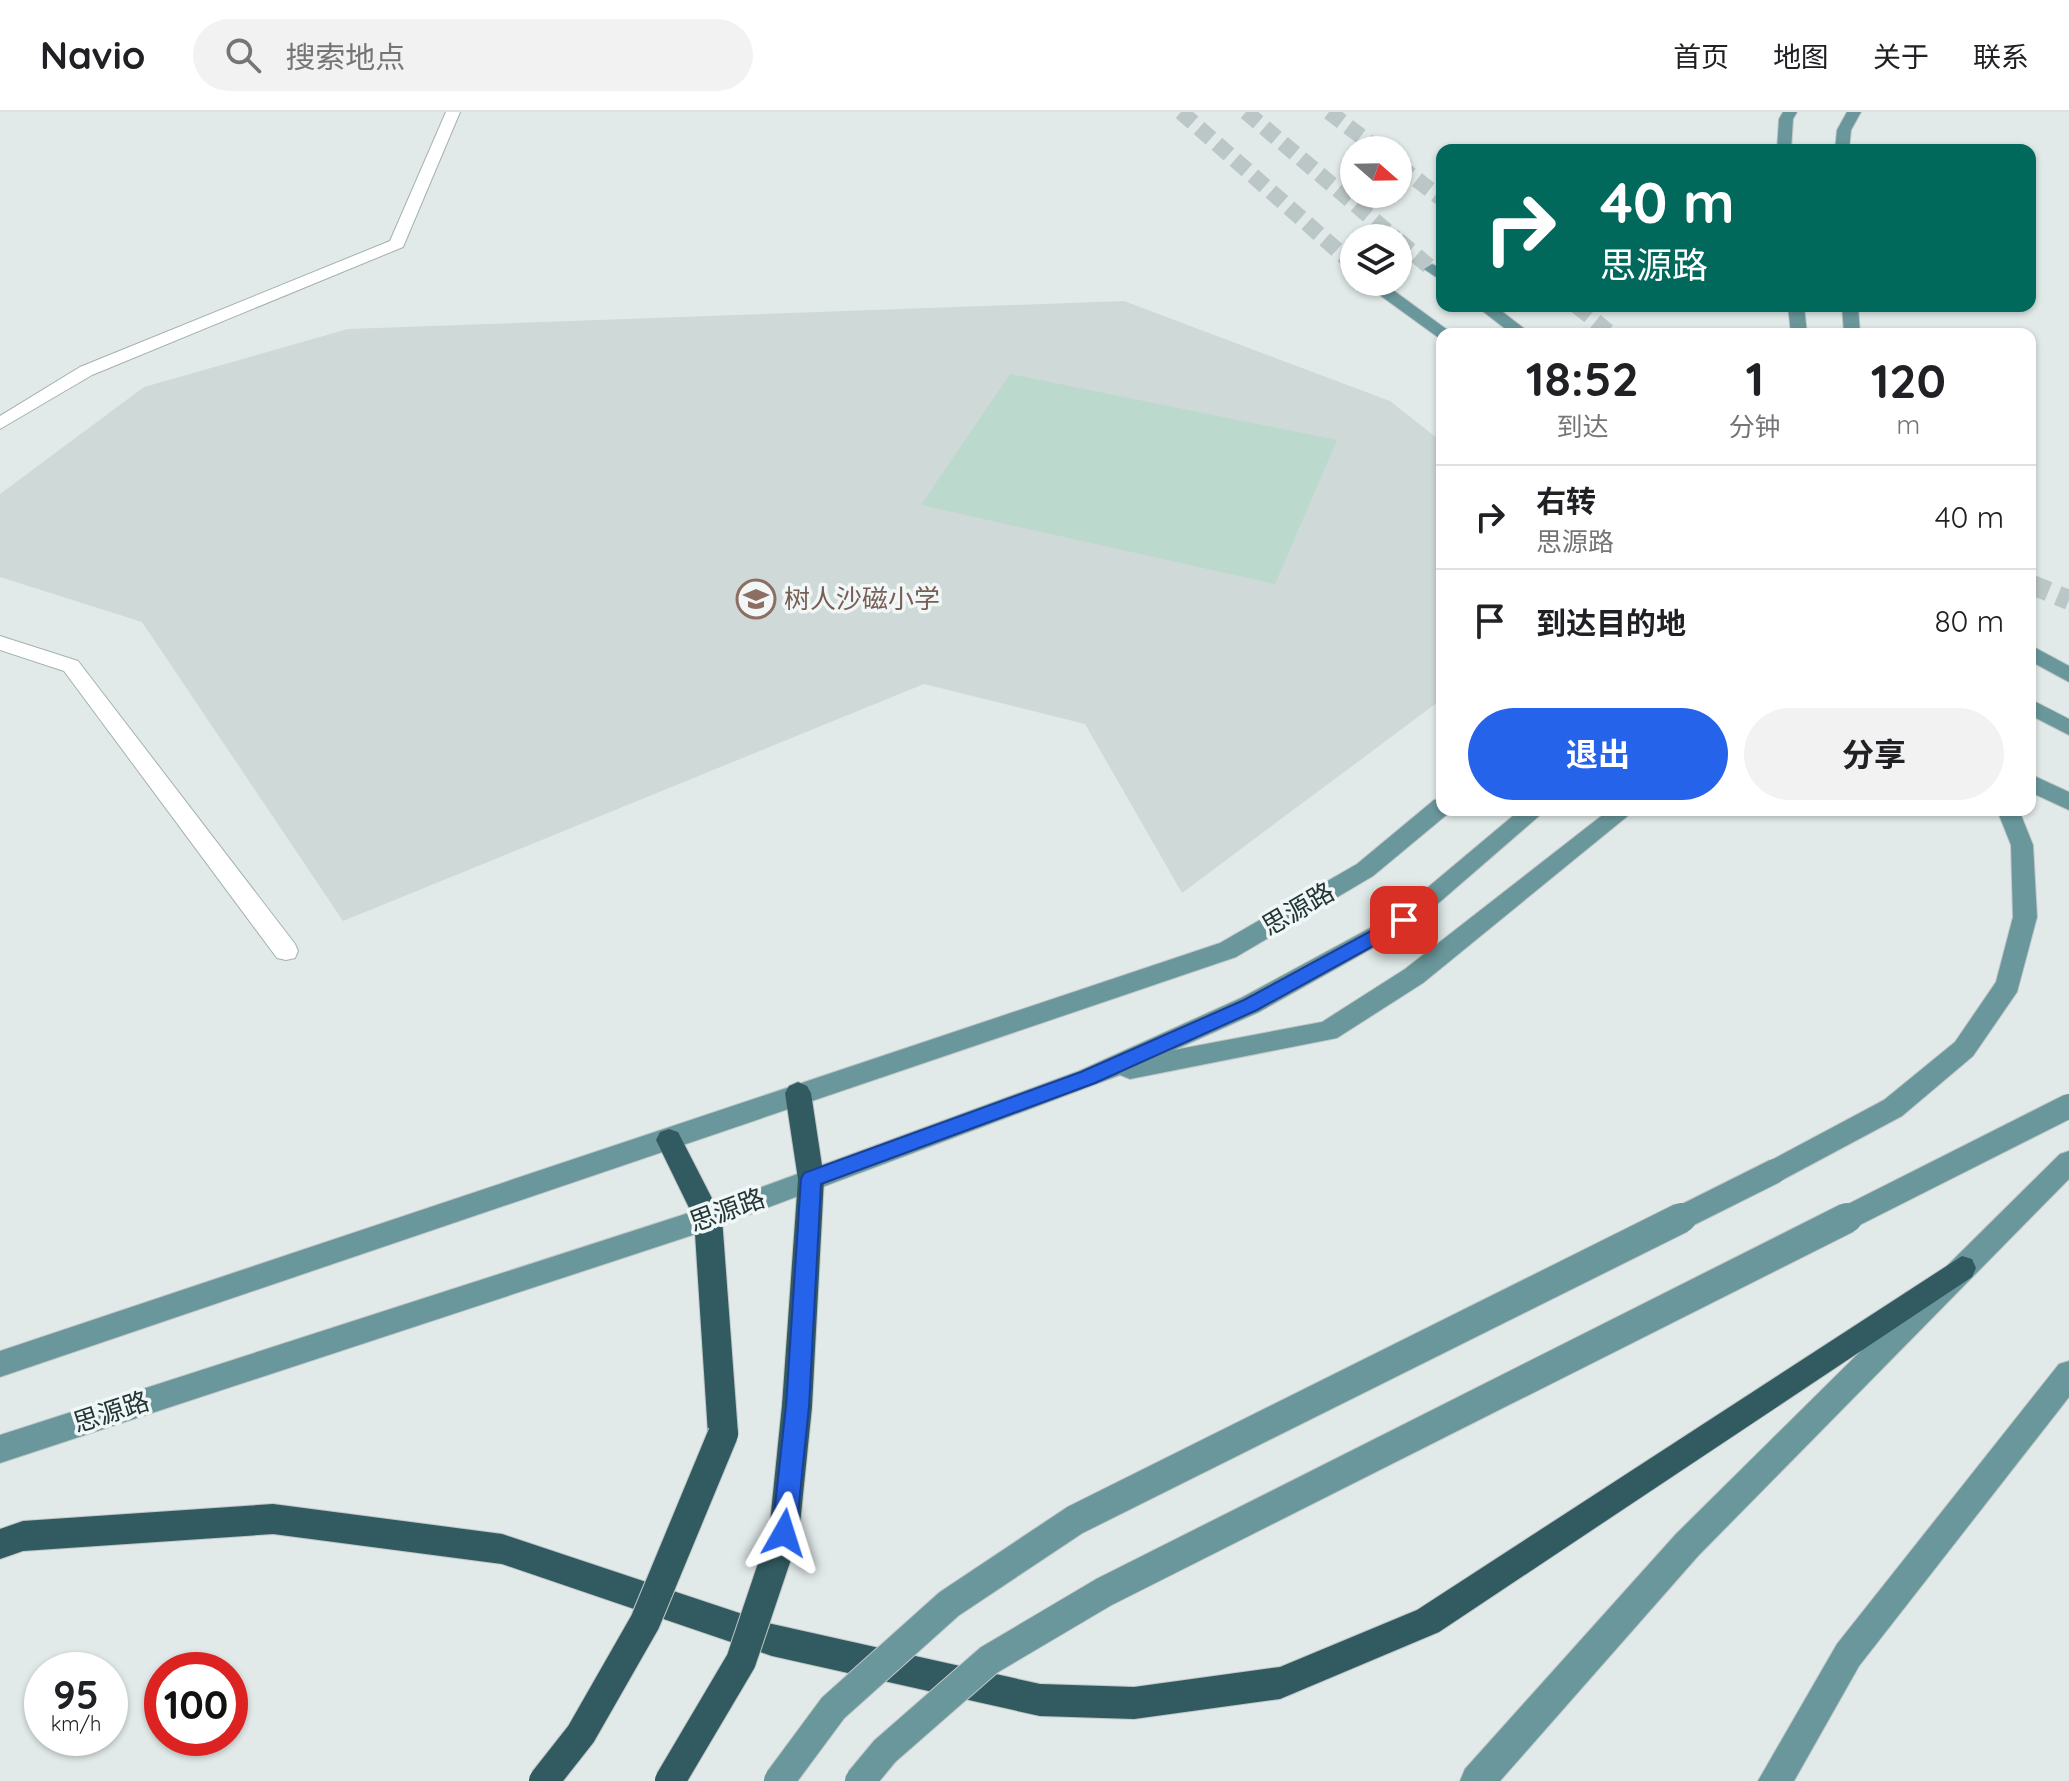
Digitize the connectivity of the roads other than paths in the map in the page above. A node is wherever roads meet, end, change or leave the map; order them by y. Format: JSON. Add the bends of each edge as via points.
{"nodes":[{"id":1,"x":453,"y":112,"type":"edge"},
{"id":2,"x":1790,"y":112,"type":"edge"},
{"id":3,"x":1854,"y":112,"type":"edge"},
{"id":4,"x":1784,"y":144,"type":"edge"},
{"id":5,"x":1843,"y":144,"type":"edge"},
{"id":6,"x":1391,"y":296,"type":"edge"},
{"id":7,"x":1492,"y":312,"type":"edge"},
{"id":8,"x":1437,"y":328,"type":"edge"},
{"id":9,"x":1515,"y":328,"type":"edge"},
{"id":10,"x":0,"y":424,"type":"edge"},
{"id":11,"x":0,"y":643,"type":"edge"},
{"id":12,"x":2036,"y":656,"type":"edge"},
{"id":13,"x":2069,"y":675,"type":"edge"},
{"id":14,"x":2036,"y":709,"type":"edge"},
{"id":15,"x":2069,"y":728,"type":"edge"},
{"id":16,"x":2036,"y":785,"type":"edge"},
{"id":17,"x":2069,"y":802,"type":"edge"},
{"id":18,"x":1436,"y":811,"type":"edge"},
{"id":19,"x":1528,"y":816,"type":"edge"},
{"id":20,"x":1616,"y":816,"type":"edge"},
{"id":21,"x":2010,"y":816,"type":"edge"},
{"id":22,"x":286,"y":951,"type":"dead end"},
{"id":23,"x":1088,"y":1078,"type":"junction"},
{"id":24,"x":798,"y":1093,"type":"junction"},
{"id":25,"x":2069,"y":1106,"type":"edge"},
{"id":26,"x":669,"y":1140,"type":"junction"},
{"id":27,"x":2069,"y":1162,"type":"edge"},
{"id":28,"x":811,"y":1179,"type":"junction"},
{"id":29,"x":708,"y":1218,"type":"junction"},
{"id":30,"x":1962,"y":1268,"type":"junction"},
{"id":31,"x":0,"y":1364,"type":"edge"},
{"id":32,"x":2069,"y":1374,"type":"edge"},
{"id":33,"x":0,"y":1449,"type":"edge"},
{"id":34,"x":0,"y":1544,"type":"edge"},
{"id":35,"x":544,"y":1781,"type":"edge"},
{"id":36,"x":670,"y":1781,"type":"edge"},
{"id":37,"x":779,"y":1781,"type":"edge"},
{"id":38,"x":860,"y":1781,"type":"edge"},
{"id":39,"x":1477,"y":1781,"type":"edge"},
{"id":40,"x":1775,"y":1781,"type":"edge"}],
"edges":[{"from":1,"to":10,"type":"street","via":[[397,244],[86,371]]},
{"from":2,"to":4,"type":"main road"},
{"from":3,"to":5,"type":"main road"},
{"from":6,"to":8,"type":"main road"},
{"from":7,"to":9,"type":"main road"},
{"from":11,"to":22,"type":"street","via":[[71,666]]},
{"from":12,"to":13,"type":"main road"},
{"from":14,"to":15,"type":"main road"},
{"from":16,"to":17,"type":"main road"},
{"from":18,"to":24,"type":"main road","name":"思源路","via":[[1365,870],[1228,950]]},
{"from":19,"to":23,"type":"main road","name":"思源路","via":[[1404,920],[1250,1005]]},
{"from":20,"to":23,"type":"main road","via":[[1414,976],[1328,1031]]},
{"from":21,"to":37,"type":"main road","bridge":true,"via":[[2022,845],[2025,917],[2008,985],[1964,1049],[1893,1108],[1075,1520],[949,1604],[833,1708]]},
{"from":23,"to":28,"type":"main road","name":"思源路"},
{"from":24,"to":26,"type":"main road","name":"思源路"},
{"from":24,"to":28,"type":"highway"},
{"from":25,"to":38,"type":"main road","bridge":true,"via":[[1104,1592],[989,1660],[885,1751]]},
{"from":26,"to":29,"type":"highway"},
{"from":26,"to":31,"type":"main road","name":"思源路"},
{"from":27,"to":30,"type":"main road"},
{"from":28,"to":29,"type":"main road","name":"思源路"},
{"from":28,"to":36,"type":"highway","bridge":true,"via":[[784,1533],[741,1661]]},
{"from":29,"to":33,"type":"main road","name":"思源路"},
{"from":29,"to":35,"type":"highway","bridge":true,"via":[[723,1434],[645,1622],[581,1734]]},
{"from":30,"to":34,"type":"highway","via":[[1428,1621],[1280,1683],[1134,1703],[1040,1700],[772,1640],[502,1549],[273,1519],[23,1536]]},
{"from":30,"to":39,"type":"main road","via":[[1687,1545]]},
{"from":32,"to":40,"type":"main road","via":[[1848,1655]]}]}
